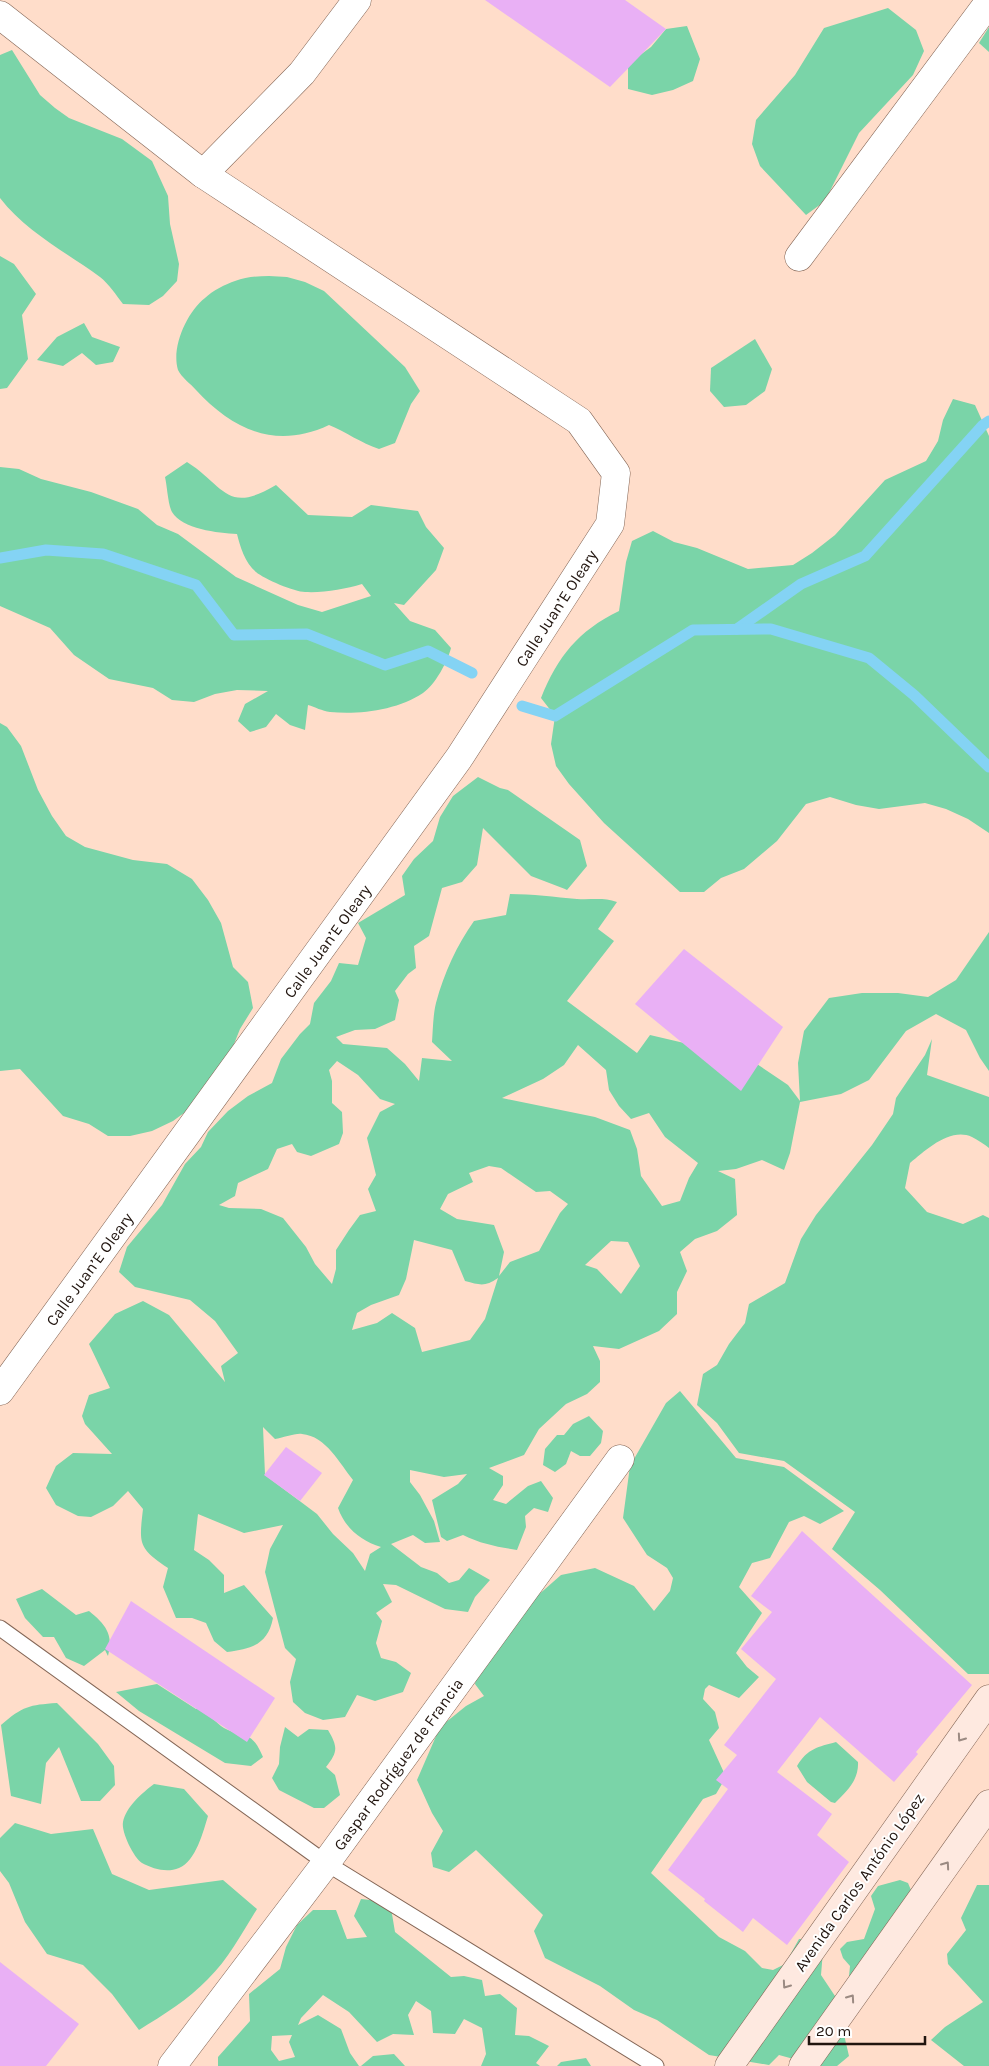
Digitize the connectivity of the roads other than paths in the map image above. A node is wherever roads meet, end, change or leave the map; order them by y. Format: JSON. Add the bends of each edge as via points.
{"nodes":[{"id":1,"x":357,"y":0,"type":"edge"},
{"id":2,"x":989,"y":2,"type":"edge"},
{"id":3,"x":0,"y":15,"type":"edge"},
{"id":4,"x":202,"y":174,"type":"junction"},
{"id":5,"x":800,"y":257,"type":"dead end"},
{"id":6,"x":0,"y":1391,"type":"edge"},
{"id":7,"x":620,"y":1459,"type":"dead end"},
{"id":8,"x":0,"y":1628,"type":"edge"},
{"id":9,"x":989,"y":1699,"type":"edge"},
{"id":10,"x":989,"y":1804,"type":"edge"},
{"id":11,"x":326,"y":1863,"type":"junction"},
{"id":12,"x":172,"y":2066,"type":"edge"},
{"id":13,"x":656,"y":2066,"type":"edge"},
{"id":14,"x":729,"y":2066,"type":"edge"},
{"id":15,"x":803,"y":2066,"type":"edge"}],
"edges":[{"from":1,"to":4,"type":"street","via":[[302,73]]},
{"from":2,"to":5,"type":"street"},
{"from":3,"to":4,"type":"street"},
{"from":4,"to":6,"type":"street","name":"Calle Juan’E Oleary","via":[[579,421],[616,474],[610,524],[460,758]]},
{"from":7,"to":11,"type":"street","name":"Gaspar Rodríguez de Francia"},
{"from":8,"to":11,"type":"lane"},
{"from":9,"to":14,"type":"main road","name":"Avenida Carlos António López","one_way":true},
{"from":15,"to":10,"type":"main road","one_way":true},
{"from":11,"to":12,"type":"street","name":"Gaspar Rodríguez de Francia"},
{"from":11,"to":13,"type":"lane"}]}
